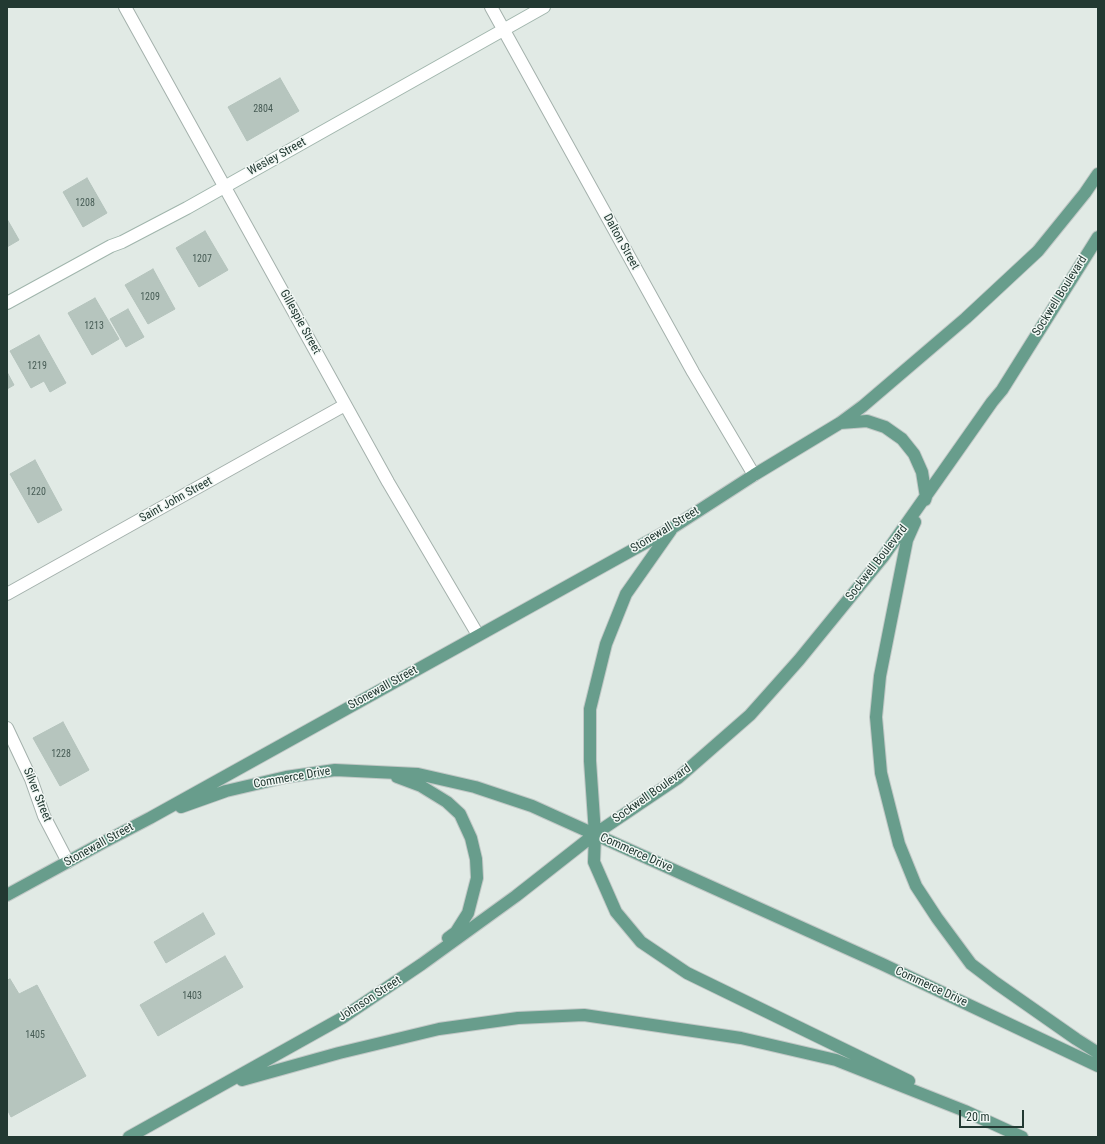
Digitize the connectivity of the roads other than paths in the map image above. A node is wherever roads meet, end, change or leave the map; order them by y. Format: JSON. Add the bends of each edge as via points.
{"nodes":[{"id":1,"x":125,"y":7,"type":"edge"},
{"id":2,"x":491,"y":7,"type":"edge"},
{"id":3,"x":544,"y":7,"type":"edge"},
{"id":4,"x":504,"y":30,"type":"junction"},
{"id":5,"x":1098,"y":174,"type":"edge"},
{"id":6,"x":225,"y":186,"type":"junction"},
{"id":7,"x":1098,"y":237,"type":"edge"},
{"id":8,"x":7,"y":303,"type":"edge"},
{"id":9,"x":345,"y":405,"type":"junction"},
{"id":10,"x":840,"y":423,"type":"junction"},
{"id":11,"x":754,"y":475,"type":"junction"},
{"id":12,"x":926,"y":497,"type":"junction"},
{"id":13,"x":672,"y":528,"type":"junction"},
{"id":14,"x":7,"y":594,"type":"edge"},
{"id":15,"x":478,"y":635,"type":"junction"},
{"id":16,"x":7,"y":728,"type":"edge"},
{"id":17,"x":387,"y":773,"type":"junction"},
{"id":18,"x":150,"y":818,"type":"junction"},
{"id":19,"x":594,"y":834,"type":"junction"},
{"id":20,"x":68,"y":862,"type":"junction"},
{"id":21,"x":7,"y":895,"type":"edge"},
{"id":22,"x":422,"y":964,"type":"junction"},
{"id":23,"x":1098,"y":1053,"type":"edge"},
{"id":24,"x":1098,"y":1066,"type":"edge"},
{"id":25,"x":224,"y":1085,"type":"junction"},
{"id":26,"x":964,"y":1111,"type":"junction"},
{"id":27,"x":129,"y":1137,"type":"edge"},
{"id":28,"x":1022,"y":1137,"type":"edge"}],
"edges":[{"from":1,"to":6,"type":"street","name":"Gillespie Street"},
{"from":2,"to":4,"type":"street","name":"Dalton Street"},
{"from":3,"to":4,"type":"street","name":"Wesley Street"},
{"from":4,"to":6,"type":"street","name":"Wesley Street"},
{"from":4,"to":11,"type":"street","name":"Dalton Street","via":[[693,372]]},
{"from":5,"to":10,"type":"main road","via":[[1085,194],[1038,251],[966,318]]},
{"from":6,"to":8,"type":"street","name":"Wesley Street"},
{"from":6,"to":9,"type":"street","name":"Gillespie Street"},
{"from":7,"to":12,"type":"main road","name":"Sockwell Boulevard","via":[[1002,390]]},
{"from":9,"to":14,"type":"street","name":"Saint John Street"},
{"from":9,"to":15,"type":"street","name":"Gillespie Street"},
{"from":10,"to":11,"type":"main road"},
{"from":10,"to":12,"type":"main road","via":[[866,421],[886,427],[902,439],[914,454],[922,472]]},
{"from":11,"to":13,"type":"main road","name":"Stonewall Street"},
{"from":12,"to":19,"type":"main road","name":"Sockwell Boulevard","via":[[883,557],[799,660],[750,715],[678,778]]},
{"from":12,"to":23,"type":"main road","via":[[907,540],[880,676],[876,717],[881,773],[899,844],[916,886],[936,918],[971,964],[996,984]]},
{"from":13,"to":15,"type":"main road","name":"Stonewall Street"},
{"from":13,"to":19,"type":"main road","via":[[626,594],[606,644],[590,709]]},
{"from":15,"to":18,"type":"main road","name":"Stonewall Street"},
{"from":16,"to":20,"type":"street","name":"Silver Street","via":[[32,779],[44,816]]},
{"from":17,"to":18,"type":"main road","name":"Commerce Drive","via":[[335,770],[286,777],[226,791]]},
{"from":17,"to":19,"type":"main road","name":"Commerce Drive","via":[[418,774],[476,787],[532,806]]},
{"from":17,"to":22,"type":"main road","via":[[421,786],[447,802],[460,814],[467,827],[476,859],[477,878],[468,913],[456,932]]},
{"from":18,"to":20,"type":"main road","name":"Stonewall Street"},
{"from":19,"to":22,"type":"main road","name":"Johnson Street","via":[[516,896]]},
{"from":19,"to":24,"type":"main road","name":"Commerce Drive","via":[[882,964]]},
{"from":19,"to":26,"type":"main road","via":[[594,862],[603,884],[616,912],[641,942],[686,973]]},
{"from":20,"to":21,"type":"main road","name":"Stonewall Street"},
{"from":22,"to":25,"type":"main road","name":"Johnson Street","via":[[342,1018]]},
{"from":25,"to":26,"type":"main road","via":[[439,1029],[518,1018],[584,1015],[741,1038],[836,1060]]},
{"from":25,"to":27,"type":"main road","name":"Johnson Street"},
{"from":26,"to":28,"type":"main road"}]}
